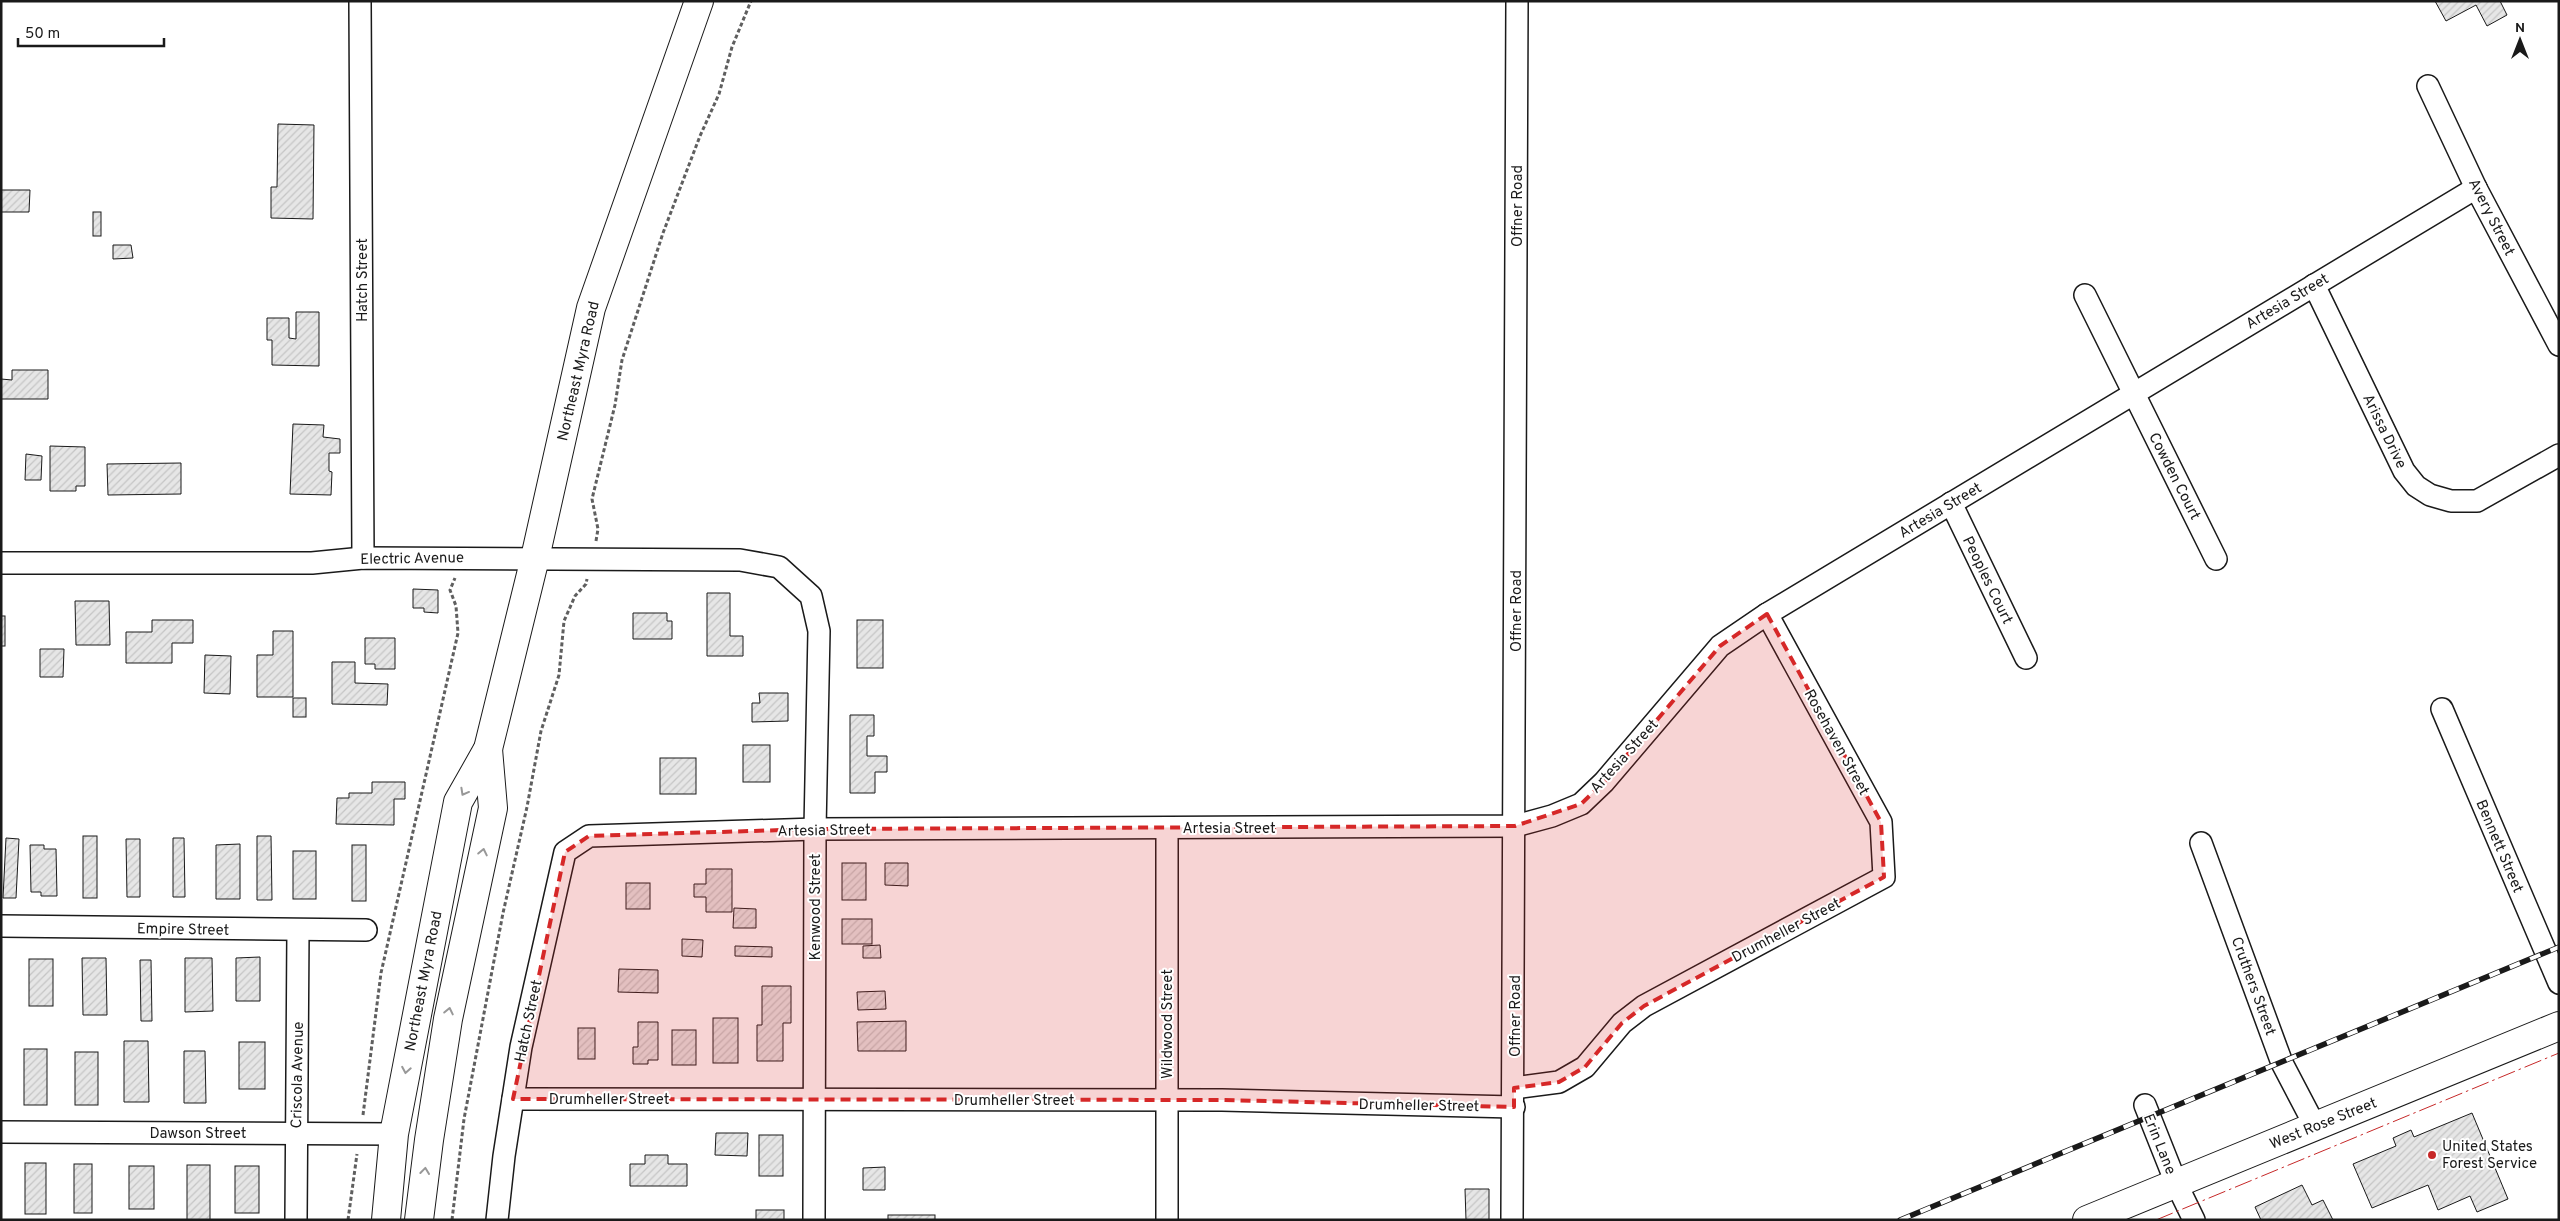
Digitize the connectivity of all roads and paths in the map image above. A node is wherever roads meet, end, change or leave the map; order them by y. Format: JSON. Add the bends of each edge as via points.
{"nodes":[{"id":1,"x":360,"y":1,"type":"edge"},
{"id":2,"x":699,"y":1,"type":"edge"},
{"id":3,"x":751,"y":1,"type":"edge"},
{"id":4,"x":1517,"y":1,"type":"edge"},
{"id":5,"x":2428,"y":86,"type":"dead end"},
{"id":6,"x":2476,"y":188,"type":"junction"},
{"id":7,"x":2314,"y":285,"type":"junction"},
{"id":8,"x":2085,"y":294,"type":"dead end"},
{"id":9,"x":2559,"y":345,"type":"edge"},
{"id":10,"x":2133,"y":393,"type":"junction"},
{"id":11,"x":2559,"y":455,"type":"edge"},
{"id":12,"x":1951,"y":503,"type":"junction"},
{"id":13,"x":363,"y":558,"type":"junction"},
{"id":14,"x":462,"y":558,"type":"junction"},
{"id":15,"x":535,"y":558,"type":"junction"},
{"id":16,"x":592,"y":558,"type":"junction"},
{"id":17,"x":2216,"y":559,"type":"dead end"},
{"id":18,"x":1,"y":563,"type":"edge"},
{"id":19,"x":811,"y":596,"type":"joint"},
{"id":20,"x":1767,"y":614,"type":"junction"},
{"id":21,"x":2026,"y":658,"type":"dead end"},
{"id":22,"x":2442,"y":709,"type":"dead end"},
{"id":23,"x":488,"y":749,"type":"junction"},
{"id":24,"x":1515,"y":826,"type":"junction"},
{"id":25,"x":1167,"y":828,"type":"junction"},
{"id":26,"x":815,"y":829,"type":"junction"},
{"id":27,"x":588,"y":836,"type":"joint"},
{"id":28,"x":2201,"y":842,"type":"dead end"},
{"id":29,"x":1884,"y":877,"type":"joint"},
{"id":30,"x":1,"y":926,"type":"edge"},
{"id":31,"x":298,"y":930,"type":"junction"},
{"id":32,"x":366,"y":930,"type":"dead end"},
{"id":33,"x":2559,"y":983,"type":"edge"},
{"id":34,"x":2559,"y":1026,"type":"edge"},
{"id":35,"x":1514,"y":1097,"type":"junction"},
{"id":36,"x":513,"y":1099,"type":"junction"},
{"id":37,"x":815,"y":1100,"type":"junction"},
{"id":38,"x":1167,"y":1101,"type":"junction"},
{"id":39,"x":2145,"y":1105,"type":"dead end"},
{"id":40,"x":2315,"y":1126,"type":"junction"},
{"id":41,"x":1,"y":1132,"type":"edge"},
{"id":42,"x":296,"y":1133,"type":"junction"},
{"id":43,"x":360,"y":1134,"type":"junction"},
{"id":44,"x":394,"y":1134,"type":"junction"},
{"id":45,"x":2176,"y":1183,"type":"junction"},
{"id":46,"x":296,"y":1220,"type":"edge"},
{"id":47,"x":348,"y":1220,"type":"edge"},
{"id":48,"x":386,"y":1220,"type":"edge"},
{"id":49,"x":419,"y":1220,"type":"edge"},
{"id":50,"x":452,"y":1220,"type":"edge"},
{"id":51,"x":497,"y":1220,"type":"edge"},
{"id":52,"x":814,"y":1220,"type":"edge"},
{"id":53,"x":1167,"y":1220,"type":"edge"},
{"id":54,"x":1512,"y":1220,"type":"edge"},
{"id":55,"x":2087,"y":1220,"type":"edge"},
{"id":56,"x":2194,"y":1220,"type":"edge"}],
"edges":[{"from":1,"to":13,"type":"street","name":"Hatch Street"},
{"from":2,"to":15,"type":"main road","name":"Northeast Myra Road","via":[[591,308]]},
{"from":3,"to":16,"type":"path","via":[[732,47],[719,94],[663,233],[622,360],[615,405],[592,499],[598,529]]},
{"from":4,"to":24,"type":"street","name":"Offner Road"},
{"from":5,"to":6,"type":"street","name":"Avery Street"},
{"from":6,"to":7,"type":"street","name":"Artesia Street"},
{"from":6,"to":9,"type":"street","name":"Avery Street"},
{"from":7,"to":10,"type":"street","name":"Artesia Street"},
{"from":7,"to":11,"type":"street","name":"Arissa Drive","via":[[2404,471],[2416,486],[2430,495],[2451,501],[2477,501]]},
{"from":8,"to":10,"type":"street","name":"Cowden Court"},
{"from":10,"to":12,"type":"street","name":"Artesia Street"},
{"from":10,"to":17,"type":"street","name":"Cowden Court"},
{"from":12,"to":20,"type":"street","name":"Artesia Street"},
{"from":12,"to":21,"type":"street","name":"Peoples Court"},
{"from":13,"to":14,"type":"street","name":"Electric Avenue"},
{"from":13,"to":18,"type":"street","name":"Electric Avenue","via":[[312,563]]},
{"from":14,"to":15,"type":"street","name":"Electric Avenue"},
{"from":14,"to":43,"type":"path","via":[[450,590],[456,606],[458,633],[381,973]]},
{"from":15,"to":16,"type":"street","name":"Electric Avenue"},
{"from":15,"to":23,"type":"main road","name":"Northeast Myra Road"},
{"from":16,"to":19,"type":"street","name":"Electric Avenue","via":[[740,560],[779,567]]},
{"from":16,"to":50,"type":"path","via":[[586,584],[574,596],[564,621],[559,675],[541,731],[464,1119]]},
{"from":19,"to":26,"type":"street","name":"Kenwood Street","via":[[819,631]]},
{"from":20,"to":24,"type":"street","name":"Artesia Street","via":[[1720,646],[1604,782],[1581,804]]},
{"from":20,"to":29,"type":"street","name":"Rosehaven Street","via":[[1881,822]]},
{"from":22,"to":33,"type":"street","name":"Bennett Street"},
{"from":23,"to":44,"type":"main road","name":"Northeast Myra Road","one_way":true,"via":[[458,802]]},
{"from":49,"to":23,"type":"main road","name":"Northeast Myra Road","one_way":true,"via":[[448,1019],[493,808]]},
{"from":24,"to":25,"type":"street","name":"Artesia Street"},
{"from":24,"to":35,"type":"street","name":"Offner Road"},
{"from":25,"to":26,"type":"street","name":"Artesia Street"},
{"from":25,"to":38,"type":"street","name":"Wildwood Street"},
{"from":26,"to":27,"type":"street","name":"Artesia Street"},
{"from":26,"to":37,"type":"street","name":"Kenwood Street"},
{"from":27,"to":36,"type":"street","name":"Hatch Street","via":[[565,852],[521,1047]]},
{"from":28,"to":40,"type":"street","name":"Cruthers Street","via":[[2282,1063]]},
{"from":29,"to":35,"type":"street","name":"Drumheller Street","via":[[1644,1006],[1622,1023],[1585,1067],[1560,1082]]},
{"from":30,"to":31,"type":"street","name":"Empire Street"},
{"from":31,"to":32,"type":"street","name":"Empire Street"},
{"from":31,"to":42,"type":"street","name":"Criscola Avenue"},
{"from":34,"to":40,"type":"main road","name":"West Rose Street"},
{"from":35,"to":38,"type":"street","name":"Drumheller Street"},
{"from":35,"to":54,"type":"street","name":"Offner Road"},
{"from":36,"to":37,"type":"street","name":"Drumheller Street"},
{"from":36,"to":51,"type":"street","name":"Hatch Street"},
{"from":37,"to":38,"type":"street","name":"Drumheller Street"},
{"from":37,"to":52,"type":"street","name":"Kenwood Street"},
{"from":38,"to":53,"type":"street","name":"Wildwood Street"},
{"from":39,"to":45,"type":"street","name":"Erin Lane"},
{"from":40,"to":45,"type":"main road","name":"West Rose Street"},
{"from":41,"to":42,"type":"street","name":"Dawson Street"},
{"from":42,"to":43,"type":"street","name":"Dawson Street"},
{"from":42,"to":46,"type":"street","name":"Criscola Avenue"},
{"from":43,"to":44,"type":"street","name":"Dawson Street"},
{"from":43,"to":47,"type":"path"},
{"from":44,"to":48,"type":"main road","name":"Northeast Myra Road"},
{"from":45,"to":55,"type":"main road","name":"West Rose Street"},
{"from":45,"to":56,"type":"street","name":"Erin Lane"}]}
